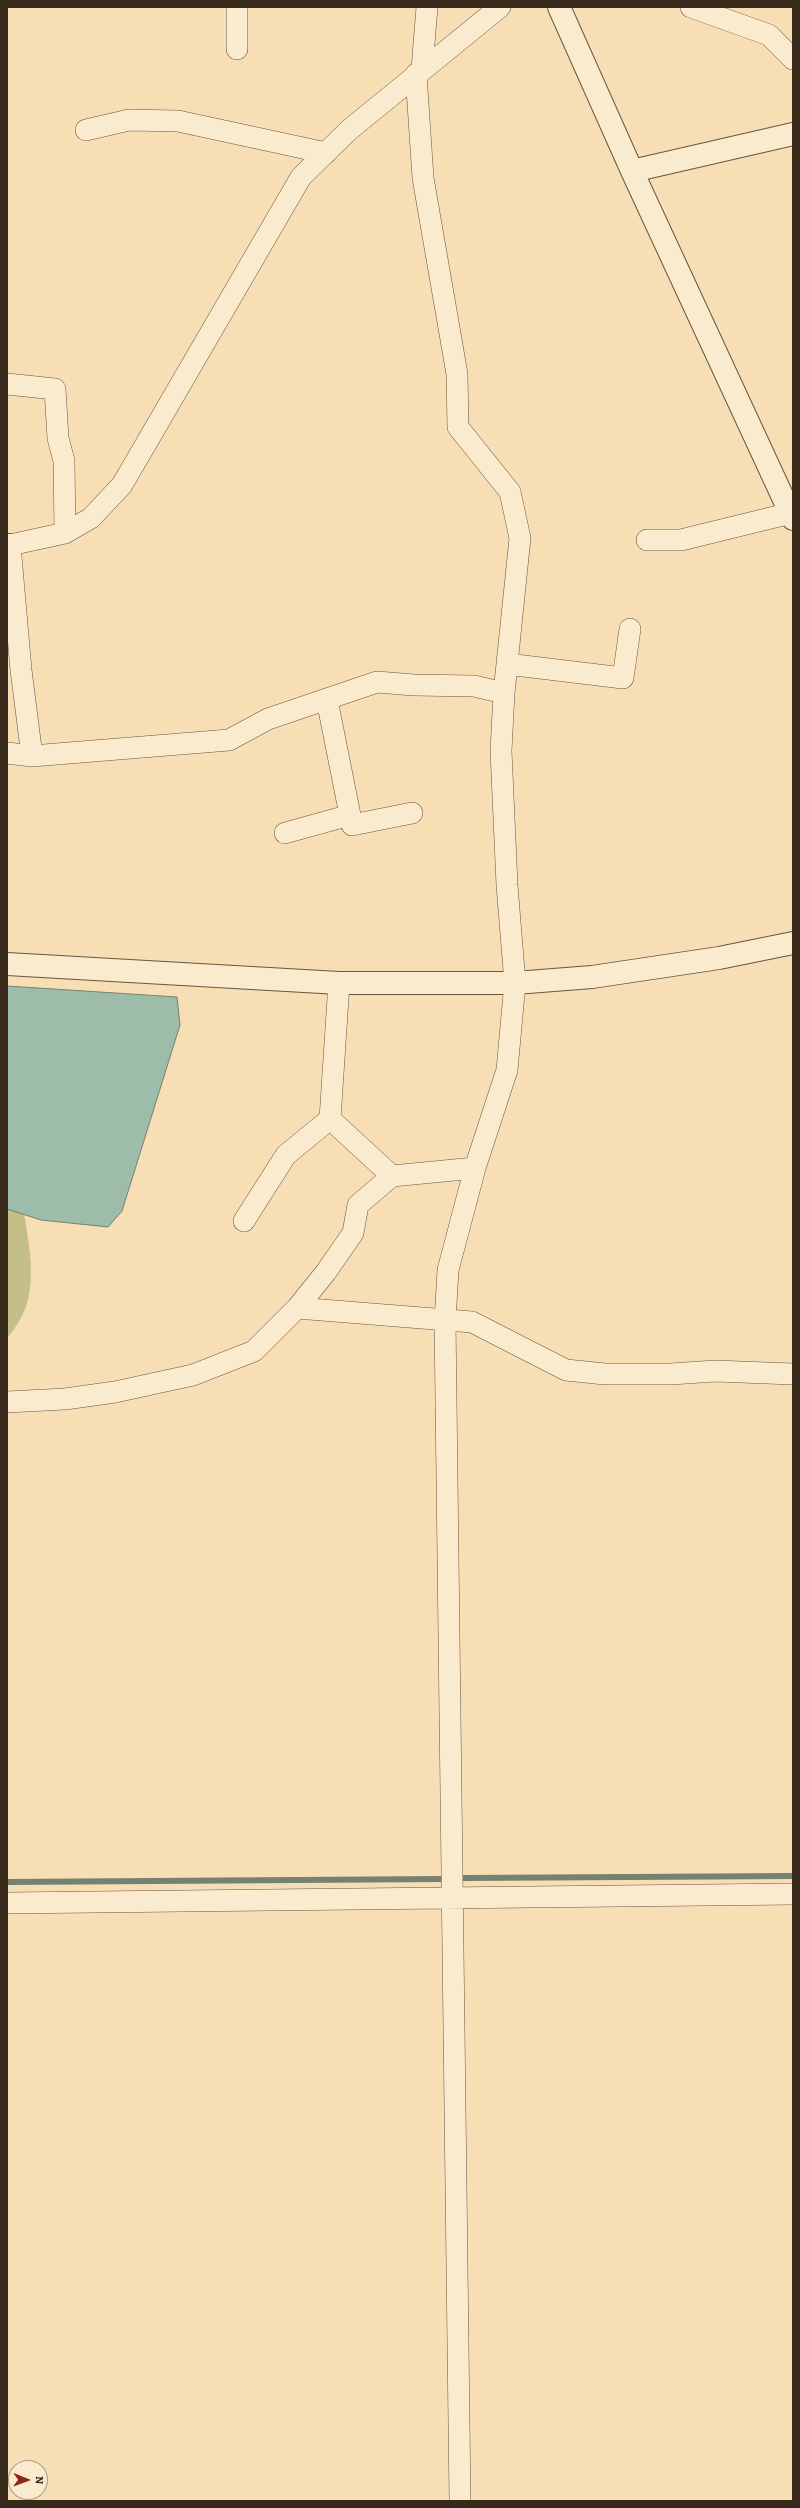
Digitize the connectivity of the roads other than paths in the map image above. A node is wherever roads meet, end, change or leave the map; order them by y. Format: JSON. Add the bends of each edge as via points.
{"nodes":[{"id":1,"x":237,"y":7,"type":"edge"},
{"id":2,"x":427,"y":7,"type":"edge"},
{"id":3,"x":500,"y":7,"type":"edge"},
{"id":4,"x":559,"y":7,"type":"edge"},
{"id":5,"x":691,"y":7,"type":"edge"},
{"id":6,"x":237,"y":49,"type":"dead end"},
{"id":7,"x":793,"y":59,"type":"edge"},
{"id":8,"x":419,"y":71,"type":"junction"},
{"id":9,"x":86,"y":130,"type":"dead end"},
{"id":10,"x":793,"y":134,"type":"edge"},
{"id":11,"x":326,"y":152,"type":"junction"},
{"id":12,"x":632,"y":171,"type":"junction"},
{"id":13,"x":7,"y":384,"type":"edge"},
{"id":14,"x":792,"y":516,"type":"edge"},
{"id":15,"x":66,"y":533,"type":"junction"},
{"id":16,"x":647,"y":540,"type":"dead end"},
{"id":17,"x":8,"y":545,"type":"edge"},
{"id":18,"x":630,"y":630,"type":"dead end"},
{"id":19,"x":507,"y":664,"type":"junction"},
{"id":20,"x":504,"y":693,"type":"junction"},
{"id":21,"x":327,"y":700,"type":"junction"},
{"id":22,"x":7,"y":753,"type":"edge"},
{"id":23,"x":32,"y":756,"type":"junction"},
{"id":24,"x":412,"y":813,"type":"dead end"},
{"id":25,"x":350,"y":815,"type":"junction"},
{"id":26,"x":285,"y":832,"type":"dead end"},
{"id":27,"x":793,"y":943,"type":"edge"},
{"id":28,"x":7,"y":964,"type":"edge"},
{"id":29,"x":340,"y":983,"type":"junction"},
{"id":30,"x":515,"y":983,"type":"junction"},
{"id":31,"x":330,"y":1119,"type":"junction"},
{"id":32,"x":475,"y":1168,"type":"junction"},
{"id":33,"x":392,"y":1176,"type":"junction"},
{"id":34,"x":244,"y":1222,"type":"dead end"},
{"id":35,"x":297,"y":1308,"type":"junction"},
{"id":36,"x":445,"y":1321,"type":"junction"},
{"id":37,"x":793,"y":1374,"type":"edge"},
{"id":38,"x":7,"y":1402,"type":"edge"},
{"id":39,"x":793,"y":1894,"type":"edge"},
{"id":40,"x":454,"y":1898,"type":"junction"},
{"id":41,"x":7,"y":1903,"type":"edge"},
{"id":42,"x":460,"y":2501,"type":"edge"}],
"edges":[{"from":1,"to":6,"type":"street"},
{"from":2,"to":8,"type":"street"},
{"from":3,"to":8,"type":"street"},
{"from":4,"to":12,"type":"street"},
{"from":5,"to":7,"type":"street","via":[[769,35]]},
{"from":8,"to":11,"type":"street"},
{"from":8,"to":19,"type":"street","via":[[423,178],[457,374],[458,427],[510,492],[520,538]]},
{"from":9,"to":11,"type":"street","via":[[129,120],[178,121]]},
{"from":10,"to":12,"type":"street"},
{"from":11,"to":15,"type":"street","via":[[301,177],[122,485],[91,518]]},
{"from":12,"to":14,"type":"street"},
{"from":13,"to":15,"type":"street","via":[[55,389],[58,438],[64,461]]},
{"from":14,"to":16,"type":"street","via":[[680,540]]},
{"from":15,"to":17,"type":"street"},
{"from":17,"to":23,"type":"street"},
{"from":18,"to":19,"type":"street","via":[[623,678]]},
{"from":19,"to":20,"type":"street"},
{"from":20,"to":21,"type":"street","via":[[474,686],[377,682]]},
{"from":20,"to":30,"type":"street","via":[[501,759],[506,885]]},
{"from":21,"to":23,"type":"street","via":[[268,719],[228,740]]},
{"from":21,"to":25,"type":"street"},
{"from":22,"to":23,"type":"street"},
{"from":24,"to":25,"type":"street","via":[[352,825]]},
{"from":25,"to":26,"type":"street"},
{"from":27,"to":30,"type":"street","via":[[719,958],[592,977]]},
{"from":28,"to":29,"type":"street"},
{"from":29,"to":30,"type":"street"},
{"from":29,"to":31,"type":"street"},
{"from":30,"to":32,"type":"street","via":[[507,1070]]},
{"from":31,"to":33,"type":"street"},
{"from":31,"to":34,"type":"street","via":[[286,1155]]},
{"from":32,"to":33,"type":"street"},
{"from":32,"to":36,"type":"street","via":[[448,1270]]},
{"from":33,"to":35,"type":"street","via":[[358,1205],[353,1234]]},
{"from":35,"to":36,"type":"street"},
{"from":35,"to":38,"type":"street","via":[[254,1351],[192,1375],[115,1392],[65,1399]]},
{"from":36,"to":37,"type":"street","via":[[472,1322],[566,1370],[605,1374],[714,1371]]},
{"from":36,"to":40,"type":"street"},
{"from":39,"to":40,"type":"street"},
{"from":40,"to":41,"type":"street"},
{"from":40,"to":42,"type":"street"}]}
